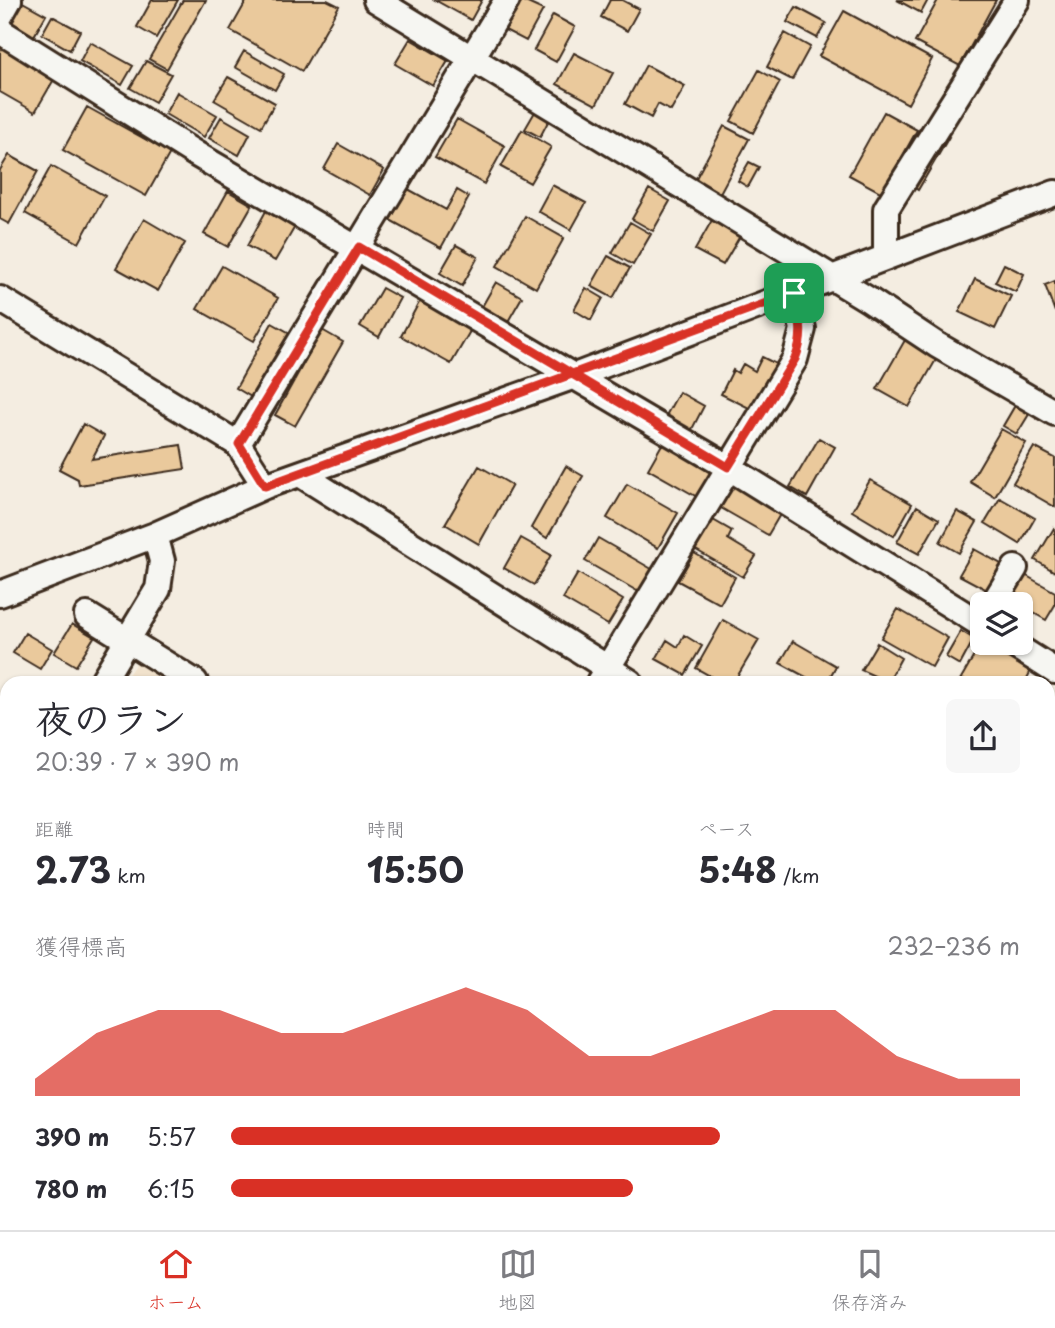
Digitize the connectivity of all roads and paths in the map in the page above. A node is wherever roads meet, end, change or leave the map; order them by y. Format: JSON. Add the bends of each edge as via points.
{"nodes":[{"id":1,"x":9,"y":0,"type":"edge"},
{"id":2,"x":376,"y":0,"type":"edge"},
{"id":3,"x":507,"y":0,"type":"edge"},
{"id":4,"x":1017,"y":0,"type":"edge"},
{"id":5,"x":0,"y":16,"type":"edge"},
{"id":6,"x":0,"y":31,"type":"edge"},
{"id":7,"x":471,"y":58,"type":"junction"},
{"id":8,"x":1055,"y":193,"type":"edge"},
{"id":9,"x":359,"y":247,"type":"junction"},
{"id":10,"x":886,"y":257,"type":"junction"},
{"id":11,"x":830,"y":276,"type":"junction"},
{"id":12,"x":794,"y":293,"type":"junction"},
{"id":13,"x":0,"y":299,"type":"edge"},
{"id":14,"x":572,"y":377,"type":"junction"},
{"id":15,"x":1055,"y":413,"type":"edge"},
{"id":16,"x":239,"y":444,"type":"junction"},
{"id":17,"x":728,"y":467,"type":"junction"},
{"id":18,"x":300,"y":474,"type":"junction"},
{"id":19,"x":265,"y":486,"type":"junction"},
{"id":20,"x":156,"y":535,"type":"junction"},
{"id":21,"x":1015,"y":568,"type":"dead end"},
{"id":22,"x":3,"y":588,"type":"edge"},
{"id":23,"x":1000,"y":592,"type":"edge"},
{"id":24,"x":970,"y":610,"type":"edge"},
{"id":25,"x":87,"y":615,"type":"dead end"},
{"id":26,"x":126,"y":642,"type":"junction"},
{"id":27,"x":1030,"y":655,"type":"edge"},
{"id":28,"x":1055,"y":671,"type":"edge"},
{"id":29,"x":603,"y":675,"type":"edge"},
{"id":30,"x":106,"y":676,"type":"edge"},
{"id":31,"x":185,"y":676,"type":"edge"}],
"edges":[{"from":1,"to":5,"type":"street"},
{"from":2,"to":7,"type":"street"},
{"from":3,"to":7,"type":"street"},
{"from":4,"to":10,"type":"street","via":[[886,209]]},
{"from":6,"to":9,"type":"street","via":[[196,154]]},
{"from":7,"to":9,"type":"street"},
{"from":7,"to":11,"type":"street"},
{"from":8,"to":10,"type":"street"},
{"from":9,"to":14,"type":"street"},
{"from":9,"to":16,"type":"street"},
{"from":10,"to":11,"type":"street"},
{"from":11,"to":12,"type":"street"},
{"from":11,"to":15,"type":"street"},
{"from":12,"to":14,"type":"street"},
{"from":12,"to":17,"type":"street","via":[[803,329],[795,359]]},
{"from":13,"to":16,"type":"street"},
{"from":14,"to":17,"type":"street"},
{"from":14,"to":18,"type":"street"},
{"from":16,"to":19,"type":"street"},
{"from":17,"to":24,"type":"street"},
{"from":17,"to":29,"type":"street"},
{"from":18,"to":19,"type":"street"},
{"from":18,"to":29,"type":"street"},
{"from":19,"to":20,"type":"street"},
{"from":20,"to":22,"type":"street"},
{"from":20,"to":26,"type":"street","via":[[162,561],[159,585]]},
{"from":21,"to":23,"type":"street"},
{"from":25,"to":26,"type":"street"},
{"from":26,"to":30,"type":"street"},
{"from":26,"to":31,"type":"street"},
{"from":27,"to":28,"type":"street"}]}
